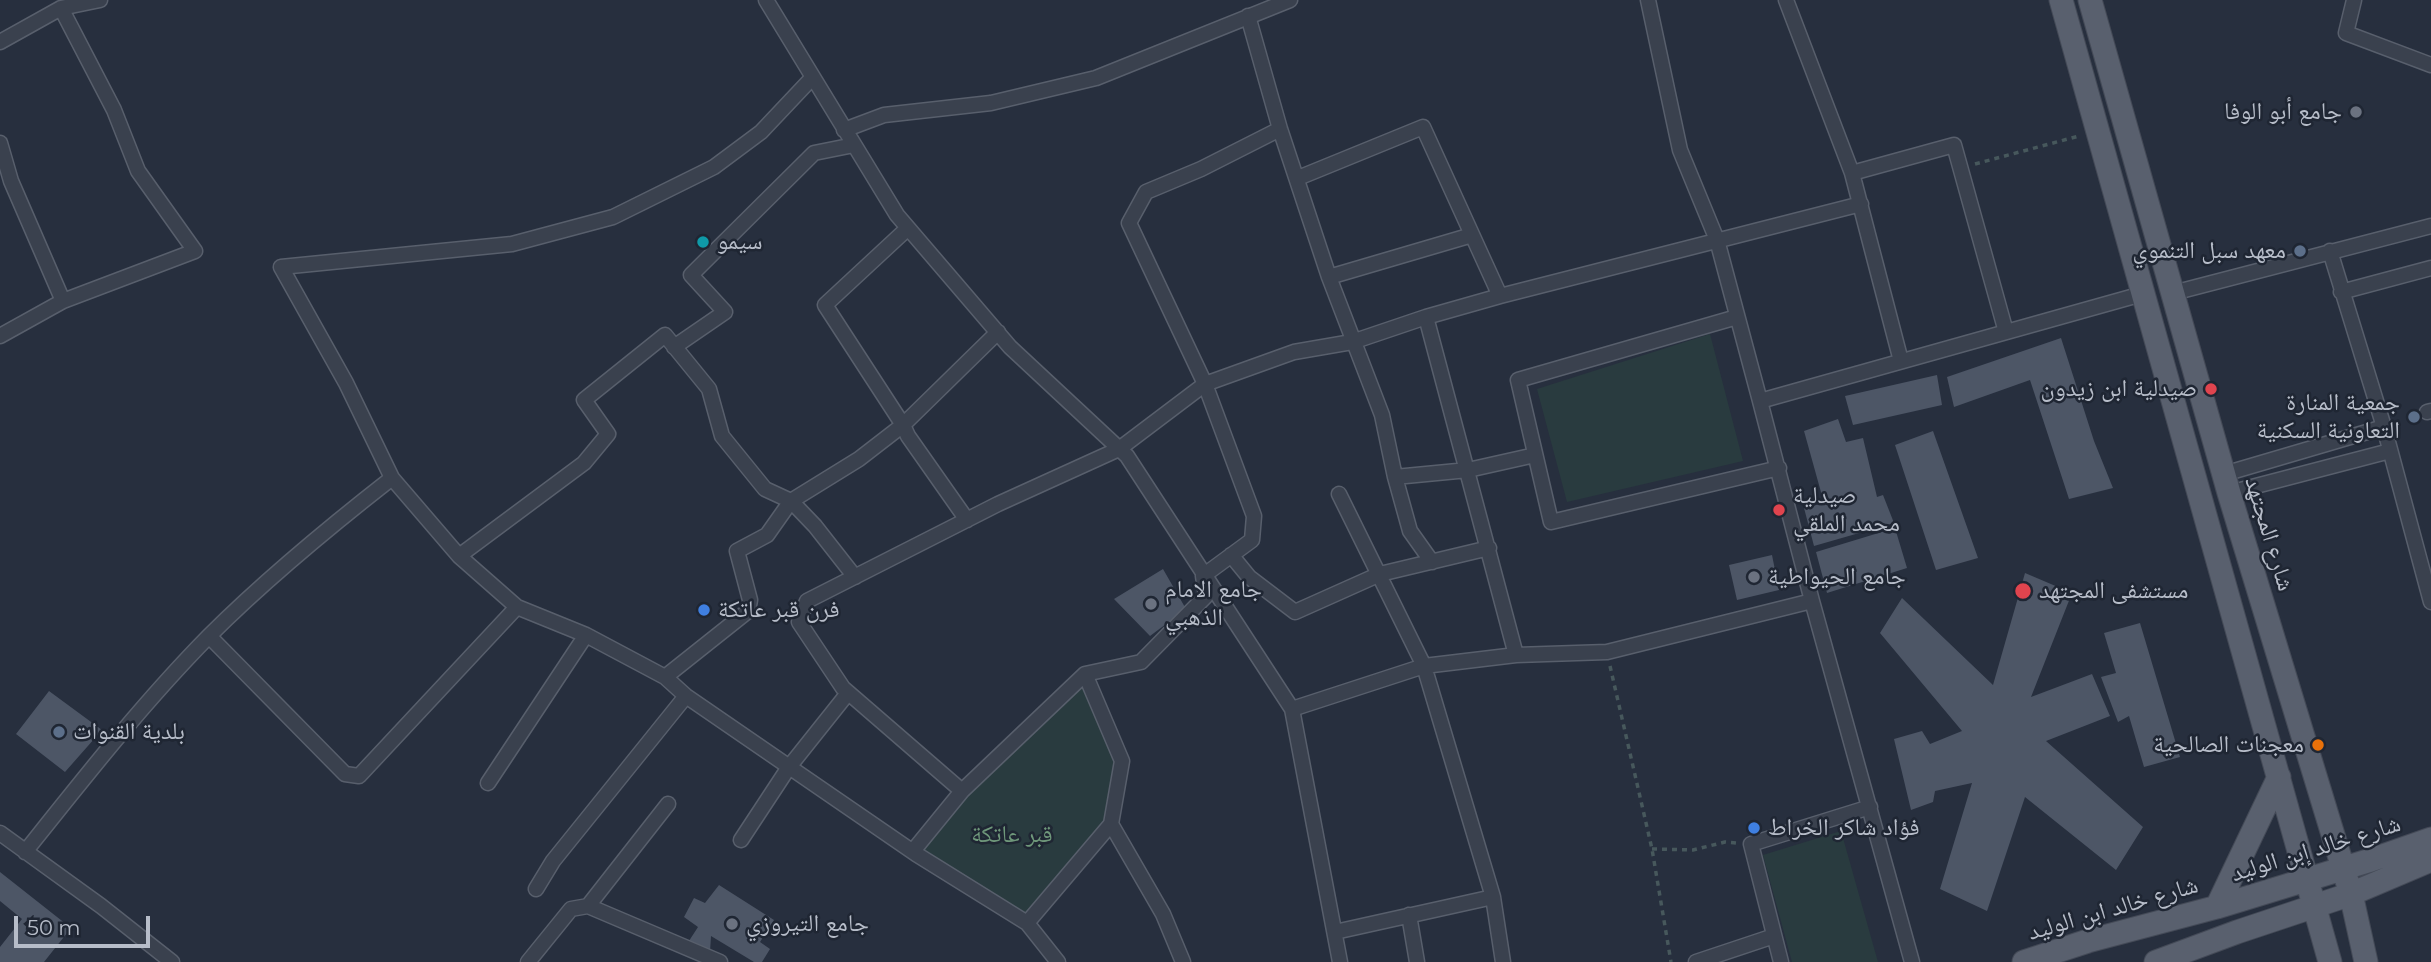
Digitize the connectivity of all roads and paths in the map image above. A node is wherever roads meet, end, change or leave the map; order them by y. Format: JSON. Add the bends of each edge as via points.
{"nodes":[{"id":1,"x":100,"y":0,"type":"edge"},
{"id":2,"x":766,"y":0,"type":"edge"},
{"id":3,"x":1290,"y":0,"type":"edge"},
{"id":4,"x":1648,"y":0,"type":"edge"},
{"id":5,"x":1786,"y":0,"type":"edge"},
{"id":6,"x":2062,"y":0,"type":"edge"},
{"id":7,"x":2090,"y":0,"type":"edge"},
{"id":8,"x":2354,"y":0,"type":"edge"},
{"id":9,"x":61,"y":8,"type":"junction"},
{"id":10,"x":1248,"y":16,"type":"junction"},
{"id":11,"x":0,"y":42,"type":"edge"},
{"id":12,"x":2431,"y":65,"type":"edge"},
{"id":13,"x":812,"y":78,"type":"junction"},
{"id":14,"x":1280,"y":129,"type":"junction"},
{"id":15,"x":844,"y":130,"type":"junction"},
{"id":16,"x":2098,"y":131,"type":"junction"},
{"id":17,"x":0,"y":143,"type":"edge"},
{"id":18,"x":854,"y":145,"type":"junction"},
{"id":19,"x":1960,"y":168,"type":"junction"},
{"id":20,"x":1852,"y":173,"type":"junction"},
{"id":21,"x":1298,"y":178,"type":"junction"},
{"id":22,"x":1861,"y":204,"type":"junction"},
{"id":23,"x":2431,"y":226,"type":"edge"},
{"id":24,"x":908,"y":228,"type":"junction"},
{"id":25,"x":1472,"y":235,"type":"junction"},
{"id":26,"x":1717,"y":240,"type":"junction"},
{"id":27,"x":2330,"y":251,"type":"junction"},
{"id":28,"x":2431,"y":268,"type":"edge"},
{"id":29,"x":1329,"y":277,"type":"junction"},
{"id":30,"x":2342,"y":292,"type":"junction"},
{"id":31,"x":2174,"y":293,"type":"junction"},
{"id":32,"x":2142,"y":294,"type":"junction"},
{"id":33,"x":1500,"y":296,"type":"junction"},
{"id":34,"x":63,"y":301,"type":"junction"},
{"id":35,"x":1426,"y":317,"type":"junction"},
{"id":36,"x":1737,"y":317,"type":"junction"},
{"id":37,"x":998,"y":332,"type":"junction"},
{"id":38,"x":2006,"y":332,"type":"junction"},
{"id":39,"x":0,"y":336,"type":"edge"},
{"id":40,"x":1352,"y":342,"type":"junction"},
{"id":41,"x":674,"y":347,"type":"junction"},
{"id":42,"x":1901,"y":361,"type":"junction"},
{"id":43,"x":1205,"y":384,"type":"junction"},
{"id":44,"x":1760,"y":401,"type":"junction"},
{"id":45,"x":904,"y":425,"type":"junction"},
{"id":46,"x":2384,"y":428,"type":"junction"},
{"id":47,"x":1119,"y":449,"type":"junction"},
{"id":48,"x":2390,"y":451,"type":"junction"},
{"id":49,"x":1535,"y":455,"type":"junction"},
{"id":50,"x":1779,"y":468,"type":"junction"},
{"id":51,"x":1468,"y":470,"type":"junction"},
{"id":52,"x":1395,"y":477,"type":"junction"},
{"id":53,"x":391,"y":478,"type":"junction"},
{"id":54,"x":2227,"y":484,"type":"junction"},
{"id":55,"x":1339,"y":494,"type":"dead end"},
{"id":56,"x":791,"y":500,"type":"junction"},
{"id":57,"x":967,"y":520,"type":"junction"},
{"id":58,"x":1489,"y":548,"type":"junction"},
{"id":59,"x":1231,"y":555,"type":"junction"},
{"id":60,"x":459,"y":556,"type":"junction"},
{"id":61,"x":1432,"y":562,"type":"junction"},
{"id":62,"x":1380,"y":574,"type":"junction"},
{"id":63,"x":1203,"y":576,"type":"junction"},
{"id":64,"x":855,"y":577,"type":"junction"},
{"id":65,"x":1812,"y":601,"type":"junction"},
{"id":66,"x":2431,"y":602,"type":"edge"},
{"id":67,"x":517,"y":607,"type":"junction"},
{"id":68,"x":586,"y":635,"type":"junction"},
{"id":69,"x":209,"y":636,"type":"junction"},
{"id":70,"x":1607,"y":652,"type":"junction"},
{"id":71,"x":1516,"y":655,"type":"junction"},
{"id":72,"x":1424,"y":666,"type":"junction"},
{"id":73,"x":1085,"y":674,"type":"junction"},
{"id":74,"x":665,"y":677,"type":"junction"},
{"id":75,"x":848,"y":693,"type":"junction"},
{"id":76,"x":686,"y":696,"type":"junction"},
{"id":77,"x":1292,"y":709,"type":"junction"},
{"id":78,"x":789,"y":766,"type":"junction"},
{"id":79,"x":2279,"y":777,"type":"junction"},
{"id":80,"x":488,"y":783,"type":"dead end"},
{"id":81,"x":962,"y":791,"type":"junction"},
{"id":82,"x":668,"y":804,"type":"dead end"},
{"id":83,"x":1870,"y":807,"type":"junction"},
{"id":84,"x":1111,"y":824,"type":"junction"},
{"id":85,"x":0,"y":833,"type":"edge"},
{"id":86,"x":2431,"y":839,"type":"edge"},
{"id":87,"x":741,"y":840,"type":"dead end"},
{"id":88,"x":1751,"y":844,"type":"junction"},
{"id":89,"x":1652,"y":849,"type":"junction"},
{"id":90,"x":913,"y":851,"type":"junction"},
{"id":91,"x":25,"y":852,"type":"junction"},
{"id":92,"x":2431,"y":860,"type":"edge"},
{"id":93,"x":2343,"y":867,"type":"junction"},
{"id":94,"x":2307,"y":879,"type":"junction"},
{"id":95,"x":536,"y":889,"type":"dead end"},
{"id":96,"x":2351,"y":894,"type":"junction"},
{"id":97,"x":1493,"y":897,"type":"junction"},
{"id":98,"x":587,"y":906,"type":"junction"},
{"id":99,"x":2315,"y":906,"type":"junction"},
{"id":100,"x":2217,"y":907,"type":"junction"},
{"id":101,"x":1409,"y":915,"type":"junction"},
{"id":102,"x":1027,"y":923,"type":"junction"},
{"id":103,"x":1335,"y":932,"type":"junction"},
{"id":104,"x":1774,"y":936,"type":"junction"},
{"id":105,"x":2088,"y":941,"type":"junction"},
{"id":106,"x":172,"y":962,"type":"edge"},
{"id":107,"x":528,"y":962,"type":"edge"},
{"id":108,"x":720,"y":962,"type":"edge"},
{"id":109,"x":1058,"y":962,"type":"edge"},
{"id":110,"x":1183,"y":962,"type":"edge"},
{"id":111,"x":1340,"y":962,"type":"edge"},
{"id":112,"x":1417,"y":962,"type":"edge"},
{"id":113,"x":1503,"y":962,"type":"edge"},
{"id":114,"x":1671,"y":962,"type":"edge"},
{"id":115,"x":1696,"y":962,"type":"edge"},
{"id":116,"x":1781,"y":962,"type":"edge"},
{"id":117,"x":1912,"y":962,"type":"edge"},
{"id":118,"x":2024,"y":962,"type":"edge"},
{"id":119,"x":2060,"y":962,"type":"edge"},
{"id":120,"x":2156,"y":962,"type":"edge"},
{"id":121,"x":2330,"y":962,"type":"edge"},
{"id":122,"x":2366,"y":962,"type":"edge"}],
"edges":[{"from":1,"to":9,"type":"street"},
{"from":2,"to":13,"type":"street"},
{"from":3,"to":10,"type":"street"},
{"from":4,"to":26,"type":"street","via":[[1680,150]]},
{"from":5,"to":20,"type":"street"},
{"from":6,"to":16,"type":"main road"},
{"from":7,"to":31,"type":"main road","name":"شارع المجتهد"},
{"from":8,"to":12,"type":"street","via":[[2346,33]]},
{"from":9,"to":11,"type":"street"},
{"from":9,"to":34,"type":"street","via":[[114,110],[138,171],[195,251]]},
{"from":10,"to":14,"type":"street"},
{"from":10,"to":15,"type":"street","via":[[1096,78],[991,103],[884,115]]},
{"from":13,"to":15,"type":"street"},
{"from":13,"to":53,"type":"street","via":[[761,132],[714,167],[613,217],[512,244],[281,268]]},
{"from":14,"to":21,"type":"street"},
{"from":14,"to":43,"type":"street","via":[[1146,192],[1129,223]]},
{"from":15,"to":18,"type":"street"},
{"from":16,"to":19,"type":"path"},
{"from":16,"to":32,"type":"main road"},
{"from":17,"to":34,"type":"street"},
{"from":18,"to":24,"type":"street"},
{"from":18,"to":41,"type":"street","via":[[814,152],[691,275],[725,312]]},
{"from":19,"to":20,"type":"street","via":[[1954,145]]},
{"from":19,"to":38,"type":"street"},
{"from":20,"to":22,"type":"street"},
{"from":21,"to":25,"type":"street","via":[[1423,127]]},
{"from":21,"to":29,"type":"street"},
{"from":22,"to":26,"type":"street"},
{"from":22,"to":42,"type":"street"},
{"from":23,"to":27,"type":"street"},
{"from":24,"to":37,"type":"street"},
{"from":24,"to":45,"type":"street","via":[[825,305]]},
{"from":25,"to":29,"type":"street"},
{"from":25,"to":33,"type":"street"},
{"from":26,"to":33,"type":"street"},
{"from":26,"to":36,"type":"street"},
{"from":27,"to":30,"type":"street"},
{"from":27,"to":31,"type":"street"},
{"from":28,"to":30,"type":"street"},
{"from":29,"to":40,"type":"street"},
{"from":30,"to":46,"type":"street"},
{"from":31,"to":54,"type":"main road","name":"شارع المجتهد"},
{"from":32,"to":38,"type":"street"},
{"from":32,"to":79,"type":"main road"},
{"from":33,"to":35,"type":"street"},
{"from":34,"to":39,"type":"street"},
{"from":35,"to":40,"type":"street"},
{"from":35,"to":51,"type":"street"},
{"from":36,"to":44,"type":"street"},
{"from":36,"to":49,"type":"street","via":[[1518,380]]},
{"from":37,"to":45,"type":"street"},
{"from":37,"to":47,"type":"street"},
{"from":38,"to":42,"type":"street"},
{"from":40,"to":43,"type":"street","via":[[1294,352]]},
{"from":40,"to":52,"type":"street","via":[[1382,415]]},
{"from":41,"to":56,"type":"street","via":[[709,389],[722,436],[765,489]]},
{"from":41,"to":60,"type":"street","via":[[665,335],[584,400],[608,434],[584,463]]},
{"from":42,"to":44,"type":"street"},
{"from":43,"to":47,"type":"street"},
{"from":43,"to":59,"type":"street","via":[[1254,516],[1252,540]]},
{"from":44,"to":50,"type":"street"},
{"from":45,"to":56,"type":"street"},
{"from":45,"to":57,"type":"street"},
{"from":46,"to":48,"type":"street"},
{"from":46,"to":54,"type":"street"},
{"from":47,"to":57,"type":"street"},
{"from":47,"to":63,"type":"street"},
{"from":48,"to":54,"type":"street"},
{"from":48,"to":66,"type":"street"},
{"from":49,"to":50,"type":"street","via":[[1551,522]]},
{"from":49,"to":51,"type":"street"},
{"from":50,"to":65,"type":"street"},
{"from":51,"to":52,"type":"street"},
{"from":51,"to":58,"type":"street"},
{"from":52,"to":61,"type":"street","via":[[1410,531]]},
{"from":53,"to":60,"type":"street"},
{"from":53,"to":69,"type":"street","via":[[303,549]]},
{"from":54,"to":93,"type":"main road","name":"شارع المجتهد"},
{"from":55,"to":62,"type":"street"},
{"from":56,"to":64,"type":"street"},
{"from":56,"to":74,"type":"street","via":[[766,535],[737,551],[750,600],[748,611]]},
{"from":57,"to":64,"type":"street"},
{"from":58,"to":61,"type":"street"},
{"from":58,"to":71,"type":"street"},
{"from":59,"to":62,"type":"street","via":[[1249,577],[1295,612]]},
{"from":59,"to":63,"type":"street"},
{"from":60,"to":67,"type":"street"},
{"from":61,"to":62,"type":"street"},
{"from":62,"to":72,"type":"street"},
{"from":63,"to":73,"type":"street","via":[[1206,596],[1141,662]]},
{"from":63,"to":77,"type":"street"},
{"from":64,"to":75,"type":"street","via":[[807,601],[799,622]]},
{"from":65,"to":70,"type":"street"},
{"from":65,"to":83,"type":"street"},
{"from":67,"to":68,"type":"street"},
{"from":67,"to":69,"type":"street","via":[[359,776],[345,774]]},
{"from":68,"to":74,"type":"street"},
{"from":68,"to":80,"type":"street"},
{"from":69,"to":91,"type":"street","via":[[112,743]]},
{"from":70,"to":71,"type":"street"},
{"from":70,"to":89,"type":"path"},
{"from":71,"to":72,"type":"street"},
{"from":72,"to":77,"type":"street"},
{"from":72,"to":97,"type":"street"},
{"from":73,"to":81,"type":"street"},
{"from":73,"to":84,"type":"street","via":[[1122,761]]},
{"from":74,"to":76,"type":"street"},
{"from":75,"to":78,"type":"street"},
{"from":75,"to":81,"type":"street"},
{"from":76,"to":78,"type":"street"},
{"from":76,"to":95,"type":"street","via":[[553,861]]},
{"from":77,"to":103,"type":"street"},
{"from":78,"to":87,"type":"street"},
{"from":78,"to":90,"type":"street"},
{"from":79,"to":94,"type":"main road"},
{"from":79,"to":100,"type":"main road"},
{"from":81,"to":90,"type":"street"},
{"from":82,"to":98,"type":"street"},
{"from":83,"to":88,"type":"street"},
{"from":83,"to":117,"type":"street"},
{"from":84,"to":102,"type":"street"},
{"from":84,"to":110,"type":"street","via":[[1163,914]]},
{"from":85,"to":91,"type":"street"},
{"from":86,"to":93,"type":"main road","name":"شارع خالد إبن الوليد"},
{"from":88,"to":89,"type":"path"},
{"from":88,"to":104,"type":"street"},
{"from":89,"to":114,"type":"path"},
{"from":90,"to":102,"type":"street"},
{"from":91,"to":106,"type":"street"},
{"from":92,"to":96,"type":"main road","name":"شارع خالد إبن الوليد"},
{"from":93,"to":94,"type":"main road","name":"شارع خالد إبن الوليد"},
{"from":93,"to":96,"type":"main road","name":"شارع المجتهد"},
{"from":94,"to":99,"type":"main road"},
{"from":94,"to":100,"type":"main road","name":"شارع خالد إبن الوليد"},
{"from":96,"to":99,"type":"main road","name":"شارع خالد إبن الوليد"},
{"from":96,"to":122,"type":"main road","name":"شارع المجتهد"},
{"from":97,"to":101,"type":"street"},
{"from":97,"to":113,"type":"street"},
{"from":98,"to":107,"type":"street","via":[[571,909]]},
{"from":98,"to":108,"type":"street"},
{"from":99,"to":120,"type":"main road","name":"شارع خالد إبن الوليد"},
{"from":99,"to":121,"type":"main road"},
{"from":100,"to":105,"type":"main road","name":"شارع خالد ابن الوليد"},
{"from":101,"to":103,"type":"street"},
{"from":101,"to":112,"type":"street"},
{"from":102,"to":109,"type":"street"},
{"from":103,"to":111,"type":"street"},
{"from":104,"to":115,"type":"street"},
{"from":104,"to":116,"type":"street"},
{"from":105,"to":118,"type":"main road","name":"شارع خالد ابن الوليد"},
{"from":105,"to":119,"type":"main road"}]}
